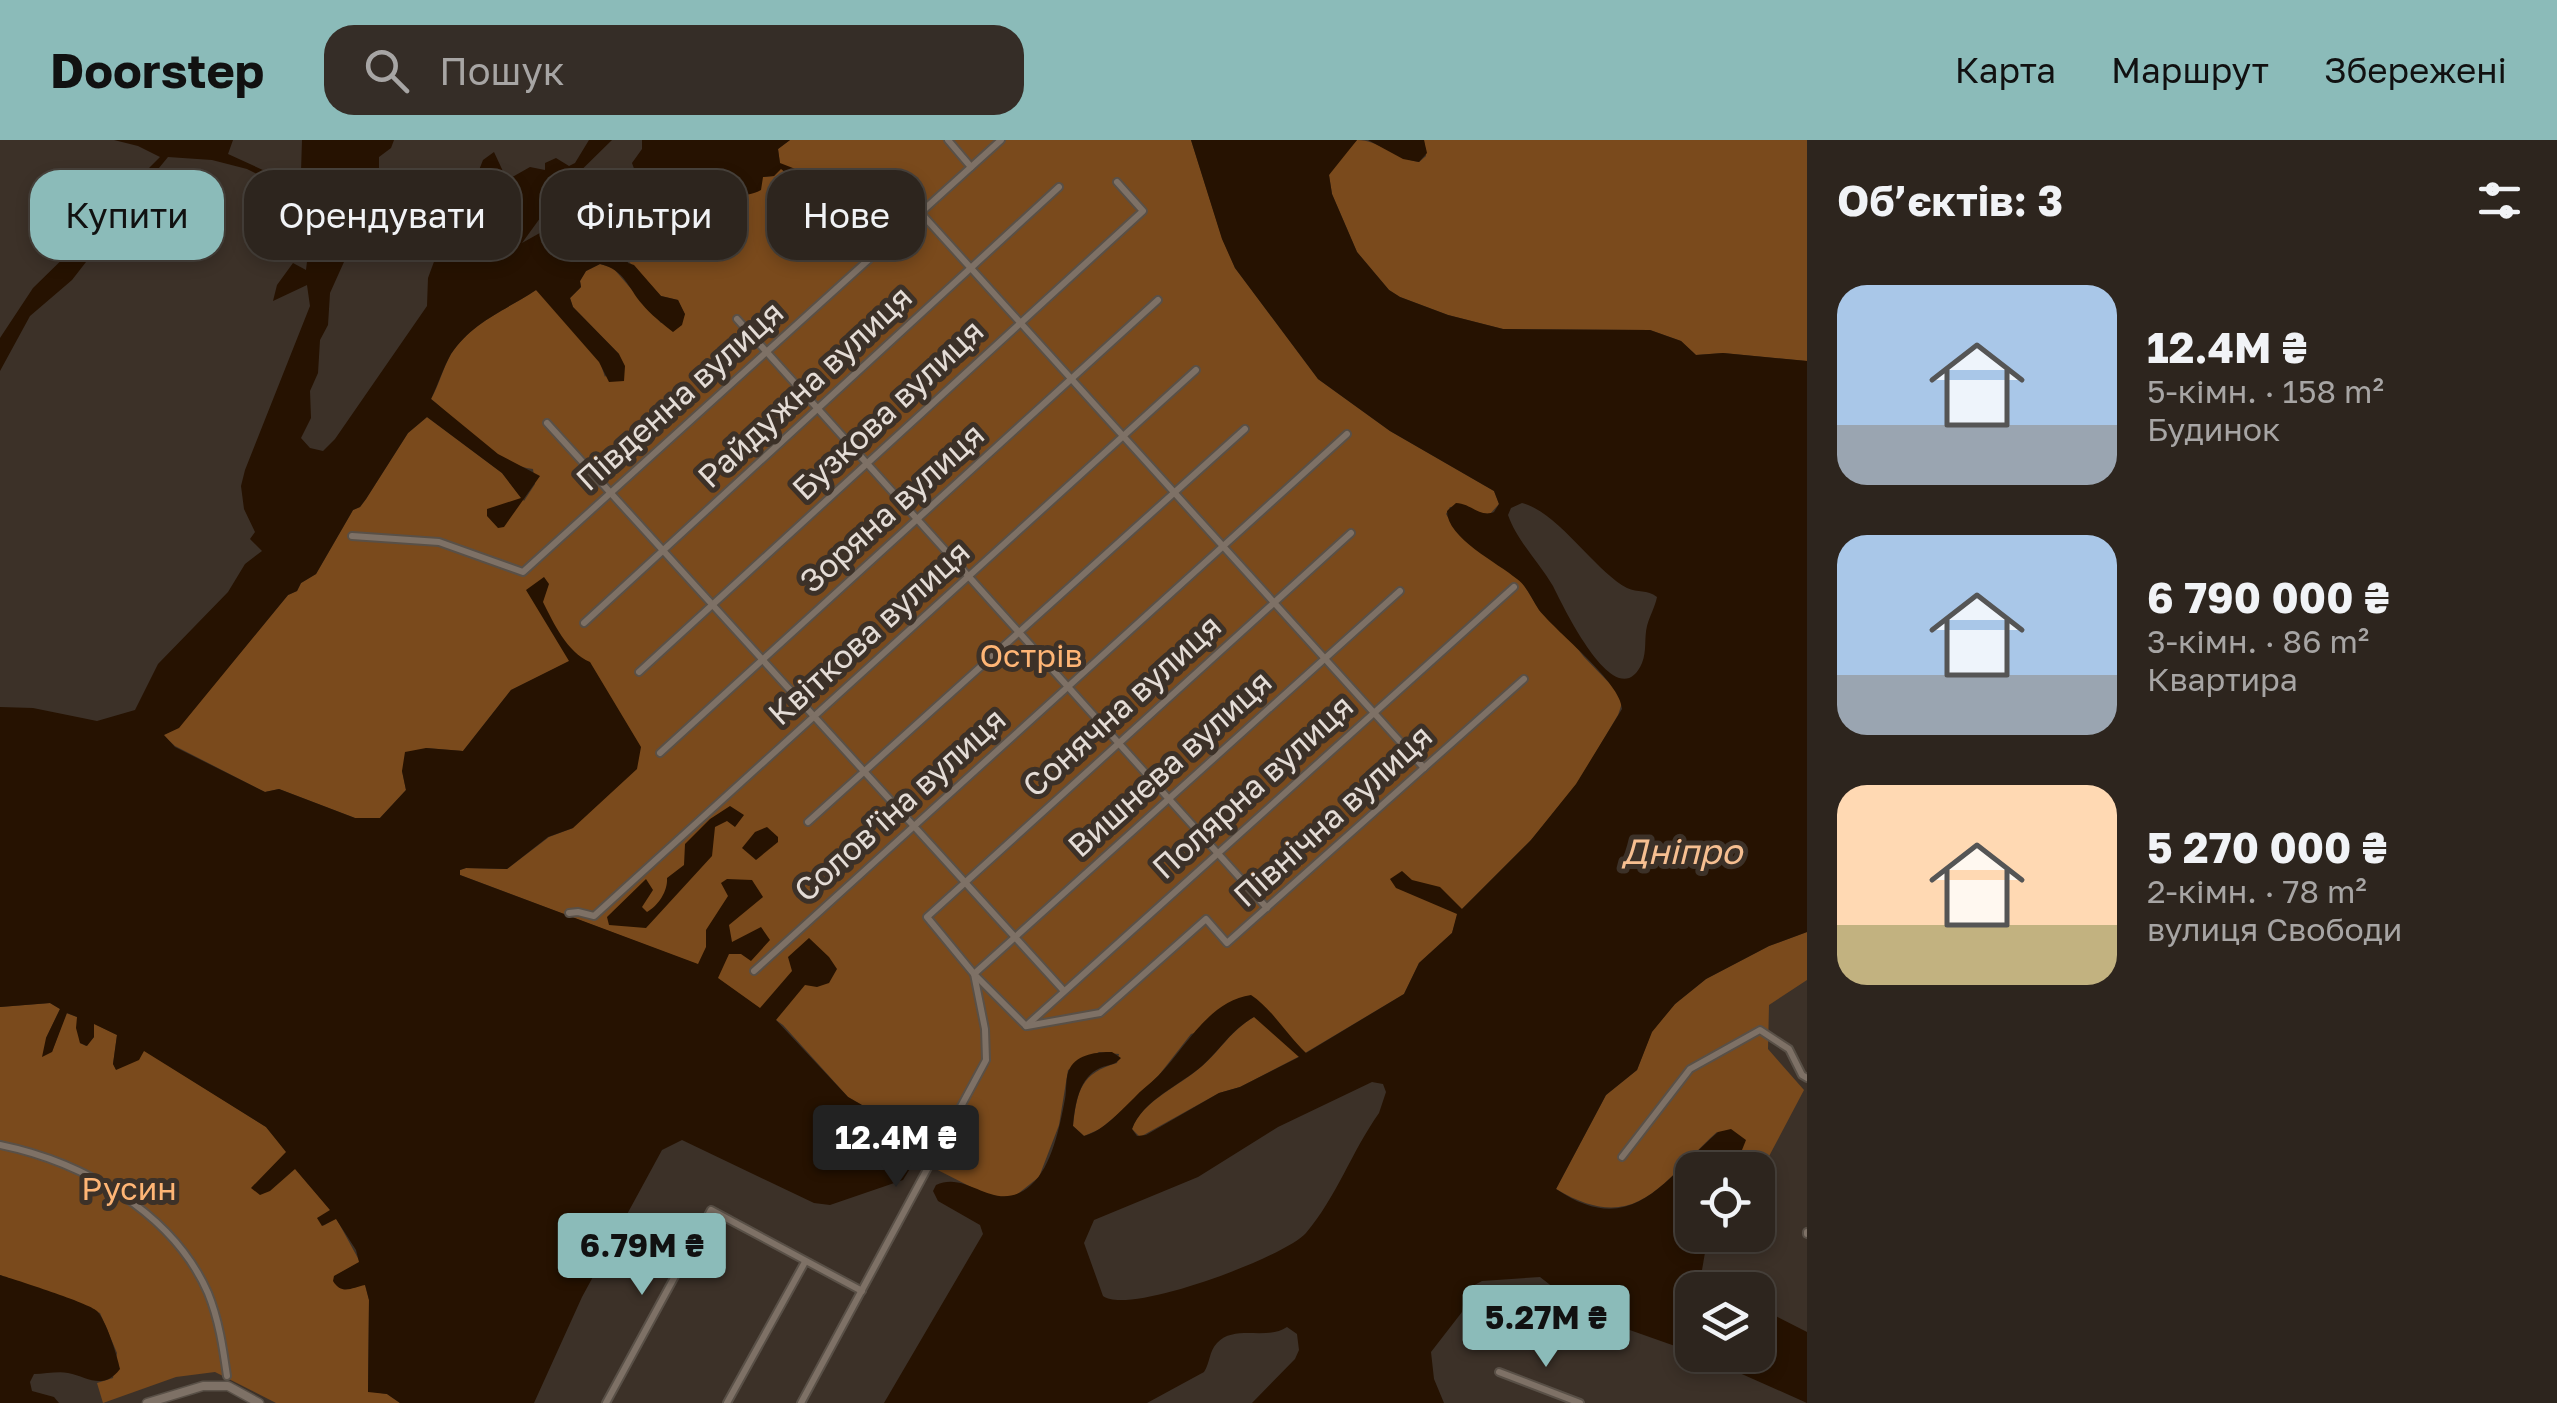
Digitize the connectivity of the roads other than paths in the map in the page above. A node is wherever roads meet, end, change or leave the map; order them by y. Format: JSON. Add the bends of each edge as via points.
{"nodes":[{"id":1,"x":948,"y":140,"type":"edge"},
{"id":2,"x":1001,"y":140,"type":"edge"},
{"id":3,"x":971,"y":167,"type":"junction"},
{"id":4,"x":1117,"y":182,"type":"dead end"},
{"id":5,"x":1059,"y":187,"type":"dead end"},
{"id":6,"x":925,"y":208,"type":"edge"},
{"id":7,"x":925,"y":217,"type":"edge"},
{"id":8,"x":867,"y":260,"type":"edge"},
{"id":9,"x":971,"y":268,"type":"junction"},
{"id":10,"x":1158,"y":300,"type":"dead end"},
{"id":11,"x":737,"y":319,"type":"dead end"},
{"id":12,"x":1020,"y":323,"type":"junction"},
{"id":13,"x":766,"y":352,"type":"junction"},
{"id":14,"x":1196,"y":370,"type":"dead end"},
{"id":15,"x":1072,"y":379,"type":"junction"},
{"id":16,"x":818,"y":408,"type":"junction"},
{"id":17,"x":546,"y":422,"type":"dead end"},
{"id":18,"x":1245,"y":428,"type":"dead end"},
{"id":19,"x":1347,"y":434,"type":"dead end"},
{"id":20,"x":1123,"y":436,"type":"junction"},
{"id":21,"x":867,"y":464,"type":"junction"},
{"id":22,"x":1174,"y":492,"type":"junction"},
{"id":23,"x":610,"y":493,"type":"junction"},
{"id":24,"x":917,"y":519,"type":"junction"},
{"id":25,"x":1351,"y":533,"type":"dead end"},
{"id":26,"x":352,"y":536,"type":"dead end"},
{"id":27,"x":1223,"y":546,"type":"junction"},
{"id":28,"x":662,"y":551,"type":"junction"},
{"id":29,"x":969,"y":576,"type":"junction"},
{"id":30,"x":1514,"y":587,"type":"dead end"},
{"id":31,"x":1400,"y":592,"type":"dead end"},
{"id":32,"x":1274,"y":602,"type":"junction"},
{"id":33,"x":712,"y":606,"type":"junction"},
{"id":34,"x":584,"y":623,"type":"dead end"},
{"id":35,"x":1019,"y":632,"type":"junction"},
{"id":36,"x":1325,"y":659,"type":"junction"},
{"id":37,"x":762,"y":660,"type":"junction"},
{"id":38,"x":640,"y":672,"type":"dead end"},
{"id":39,"x":1524,"y":679,"type":"dead end"},
{"id":40,"x":1068,"y":686,"type":"junction"},
{"id":41,"x":1374,"y":712,"type":"junction"},
{"id":42,"x":813,"y":717,"type":"junction"},
{"id":43,"x":1119,"y":743,"type":"junction"},
{"id":44,"x":660,"y":753,"type":"dead end"},
{"id":45,"x":1424,"y":768,"type":"junction"},
{"id":46,"x":863,"y":772,"type":"junction"},
{"id":47,"x":1169,"y":799,"type":"junction"},
{"id":48,"x":808,"y":822,"type":"dead end"},
{"id":49,"x":914,"y":826,"type":"junction"},
{"id":50,"x":1218,"y":852,"type":"junction"},
{"id":51,"x":963,"y":882,"type":"junction"},
{"id":52,"x":1267,"y":908,"type":"junction"},
{"id":53,"x":569,"y":913,"type":"dead end"},
{"id":54,"x":1014,"y":937,"type":"junction"},
{"id":55,"x":754,"y":971,"type":"dead end"},
{"id":56,"x":974,"y":974,"type":"junction"},
{"id":57,"x":1064,"y":991,"type":"junction"},
{"id":58,"x":1026,"y":1026,"type":"junction"},
{"id":59,"x":1807,"y":1078,"type":"edge"},
{"id":60,"x":0,"y":1146,"type":"edge"},
{"id":61,"x":1622,"y":1157,"type":"dead end"},
{"id":62,"x":805,"y":1262,"type":"junction"},
{"id":63,"x":862,"y":1291,"type":"junction"},
{"id":64,"x":1500,"y":1372,"type":"dead end"},
{"id":65,"x":228,"y":1381,"type":"junction"},
{"id":66,"x":147,"y":1403,"type":"edge"},
{"id":67,"x":259,"y":1403,"type":"edge"},
{"id":68,"x":606,"y":1403,"type":"edge"},
{"id":69,"x":726,"y":1403,"type":"edge"},
{"id":70,"x":801,"y":1403,"type":"edge"},
{"id":71,"x":1580,"y":1403,"type":"edge"}],
"edges":[{"from":1,"to":3,"type":"street"},
{"from":2,"to":3,"type":"street","name":"Південна вулиця"},
{"from":3,"to":6,"type":"street","name":"Південна вулиця"},
{"from":4,"to":12,"type":"street","name":"Бузкова вулиця","via":[[1143,210]]},
{"from":5,"to":9,"type":"street","name":"Райдужна вулиця"},
{"from":7,"to":9,"type":"street"},
{"from":8,"to":13,"type":"street","name":"Південна вулиця"},
{"from":9,"to":12,"type":"street"},
{"from":9,"to":16,"type":"street","name":"Райдужна вулиця"},
{"from":10,"to":15,"type":"street","name":"Зоряна вулиця"},
{"from":11,"to":13,"type":"street"},
{"from":12,"to":15,"type":"street"},
{"from":12,"to":21,"type":"street","name":"Бузкова вулиця"},
{"from":13,"to":16,"type":"street"},
{"from":13,"to":23,"type":"street","name":"Південна вулиця"},
{"from":14,"to":20,"type":"street","name":"Квіткова вулиця"},
{"from":15,"to":20,"type":"street"},
{"from":15,"to":24,"type":"street","name":"Зоряна вулиця"},
{"from":16,"to":21,"type":"street"},
{"from":16,"to":28,"type":"street","name":"Райдужна вулиця"},
{"from":17,"to":23,"type":"street"},
{"from":18,"to":22,"type":"street"},
{"from":19,"to":27,"type":"street","name":"Соловʼїна вулиця"},
{"from":20,"to":22,"type":"street"},
{"from":20,"to":29,"type":"street","name":"Квіткова вулиця"},
{"from":21,"to":24,"type":"street"},
{"from":21,"to":33,"type":"street","name":"Бузкова вулиця"},
{"from":22,"to":27,"type":"street"},
{"from":22,"to":35,"type":"street"},
{"from":23,"to":26,"type":"street","name":"Південна вулиця","via":[[523,572],[438,542]]},
{"from":23,"to":28,"type":"street"},
{"from":24,"to":29,"type":"street"},
{"from":24,"to":37,"type":"street","name":"Зоряна вулиця"},
{"from":25,"to":32,"type":"street","name":"Сонячна вулиця"},
{"from":27,"to":32,"type":"street"},
{"from":27,"to":40,"type":"street","name":"Соловʼїна вулиця"},
{"from":28,"to":33,"type":"street"},
{"from":28,"to":34,"type":"street","name":"Райдужна вулиця"},
{"from":29,"to":35,"type":"street"},
{"from":29,"to":42,"type":"street","name":"Квіткова вулиця"},
{"from":30,"to":41,"type":"street","name":"Полярна вулиця"},
{"from":31,"to":36,"type":"street","name":"Вишнева вулиця"},
{"from":32,"to":36,"type":"street"},
{"from":32,"to":43,"type":"street","name":"Сонячна вулиця"},
{"from":33,"to":37,"type":"street"},
{"from":33,"to":38,"type":"street","name":"Бузкова вулиця"},
{"from":35,"to":40,"type":"street"},
{"from":35,"to":46,"type":"street"},
{"from":36,"to":41,"type":"street"},
{"from":36,"to":47,"type":"street","name":"Вишнева вулиця"},
{"from":37,"to":42,"type":"street"},
{"from":37,"to":44,"type":"street","name":"Зоряна вулиця"},
{"from":39,"to":45,"type":"street","name":"Північна вулиця"},
{"from":40,"to":43,"type":"street"},
{"from":40,"to":49,"type":"street","name":"Соловʼїна вулиця"},
{"from":41,"to":45,"type":"street"},
{"from":41,"to":50,"type":"street","name":"Полярна вулиця"},
{"from":42,"to":46,"type":"street"},
{"from":42,"to":53,"type":"street","name":"Квіткова вулиця","via":[[594,916]]},
{"from":43,"to":47,"type":"street"},
{"from":43,"to":51,"type":"street","name":"Сонячна вулиця"},
{"from":45,"to":52,"type":"street","name":"Північна вулиця"},
{"from":46,"to":48,"type":"street"},
{"from":46,"to":49,"type":"street"},
{"from":47,"to":50,"type":"street"},
{"from":47,"to":54,"type":"street","name":"Вишнева вулиця"},
{"from":49,"to":51,"type":"street"},
{"from":49,"to":55,"type":"street","name":"Соловʼїна вулиця"},
{"from":50,"to":52,"type":"street"},
{"from":50,"to":57,"type":"street","name":"Полярна вулиця"},
{"from":51,"to":54,"type":"street"},
{"from":51,"to":56,"type":"street","name":"Сонячна вулиця","via":[[927,917]]},
{"from":52,"to":58,"type":"street","name":"Північна вулиця","via":[[1227,943],[1206,919],[1100,1014]]},
{"from":54,"to":56,"type":"street","name":"Вишнева вулиця"},
{"from":54,"to":57,"type":"street"},
{"from":56,"to":58,"type":"street"},
{"from":56,"to":63,"type":"street","via":[[986,1060]]},
{"from":57,"to":58,"type":"street","name":"Полярна вулиця"},
{"from":59,"to":61,"type":"street","via":[[1789,1049],[1760,1030],[1690,1069]]},
{"from":60,"to":65,"type":"street","via":[[67,1167],[120,1194],[162,1228],[207,1292]]},
{"from":62,"to":63,"type":"street"},
{"from":62,"to":68,"type":"street","via":[[711,1210]]},
{"from":62,"to":69,"type":"street"},
{"from":63,"to":70,"type":"street"},
{"from":64,"to":71,"type":"street"},
{"from":65,"to":66,"type":"street"},
{"from":65,"to":67,"type":"street"}]}
